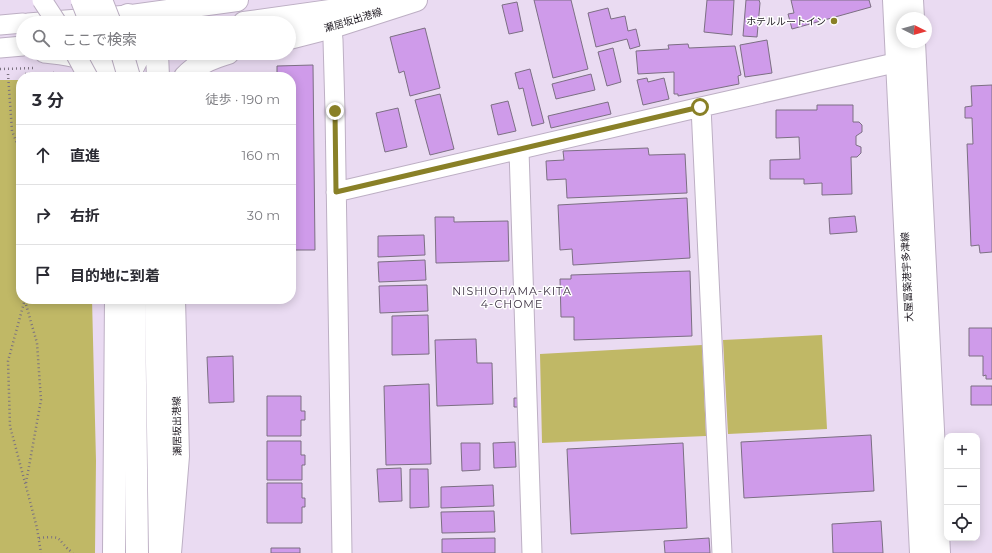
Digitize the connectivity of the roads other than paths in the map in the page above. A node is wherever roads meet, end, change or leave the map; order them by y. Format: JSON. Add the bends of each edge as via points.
{"nodes":[{"id":1,"x":42,"y":0,"type":"edge"},
{"id":2,"x":82,"y":0,"type":"edge"},
{"id":3,"x":101,"y":0,"type":"edge"},
{"id":4,"x":237,"y":0,"type":"edge"},
{"id":5,"x":394,"y":0,"type":"edge"},
{"id":6,"x":416,"y":0,"type":"edge"},
{"id":7,"x":894,"y":0,"type":"edge"},
{"id":8,"x":912,"y":0,"type":"edge"},
{"id":9,"x":913,"y":12,"type":"edge"},
{"id":10,"x":175,"y":14,"type":"edge"},
{"id":11,"x":52,"y":16,"type":"edge"},
{"id":12,"x":88,"y":16,"type":"edge"},
{"id":13,"x":121,"y":16,"type":"edge"},
{"id":14,"x":159,"y":16,"type":"edge"},
{"id":15,"x":331,"y":19,"type":"junction"},
{"id":16,"x":296,"y":21,"type":"edge"},
{"id":17,"x":16,"y":24,"type":"edge"},
{"id":18,"x":0,"y":25,"type":"edge"},
{"id":19,"x":296,"y":35,"type":"edge"},
{"id":20,"x":16,"y":46,"type":"edge"},
{"id":21,"x":2,"y":47,"type":"edge"},
{"id":22,"x":16,"y":49,"type":"edge"},
{"id":23,"x":908,"y":54,"type":"edge"},
{"id":24,"x":79,"y":60,"type":"edge"},
{"id":25,"x":82,"y":60,"type":"edge"},
{"id":26,"x":105,"y":60,"type":"edge"},
{"id":27,"x":124,"y":60,"type":"edge"},
{"id":28,"x":136,"y":60,"type":"edge"},
{"id":29,"x":157,"y":60,"type":"edge"},
{"id":30,"x":209,"y":60,"type":"edge"},
{"id":31,"x":85,"y":72,"type":"edge"},
{"id":32,"x":100,"y":72,"type":"edge"},
{"id":33,"x":109,"y":72,"type":"edge"},
{"id":34,"x":127,"y":72,"type":"edge"},
{"id":35,"x":130,"y":72,"type":"edge"},
{"id":36,"x":158,"y":72,"type":"edge"},
{"id":37,"x":190,"y":72,"type":"edge"},
{"id":38,"x":700,"y":107,"type":"junction"},
{"id":39,"x":519,"y":150,"type":"junction"},
{"id":40,"x":336,"y":192,"type":"junction"},
{"id":41,"x":116,"y":304,"type":"edge"},
{"id":42,"x":134,"y":304,"type":"edge"},
{"id":43,"x":156,"y":304,"type":"edge"},
{"id":44,"x":174,"y":304,"type":"edge"},
{"id":45,"x":178,"y":456,"type":"junction"},
{"id":46,"x":114,"y":553,"type":"edge"},
{"id":47,"x":138,"y":553,"type":"edge"},
{"id":48,"x":160,"y":553,"type":"edge"},
{"id":49,"x":170,"y":553,"type":"edge"},
{"id":50,"x":180,"y":553,"type":"edge"},
{"id":51,"x":342,"y":553,"type":"edge"},
{"id":52,"x":532,"y":553,"type":"edge"},
{"id":53,"x":722,"y":553,"type":"edge"},
{"id":54,"x":921,"y":553,"type":"edge"},
{"id":55,"x":939,"y":553,"type":"edge"}],
"edges":[{"from":1,"to":11,"type":"street","bridge":true},
{"from":2,"to":12,"type":"main road","bridge":true},
{"from":3,"to":13,"type":"main road","bridge":true},
{"from":4,"to":10,"type":"main road"},
{"from":5,"to":15,"type":"main road","name":"瀬居坂出港線"},
{"from":6,"to":15,"type":"main road","name":"瀬居坂出港線"},
{"from":7,"to":23,"type":"main road","name":"大屋冨築港宇多津線"},
{"from":8,"to":9,"type":"main road"},
{"from":10,"to":14,"type":"street"},
{"from":15,"to":16,"type":"main road","name":"瀬居坂出港線"},
{"from":15,"to":19,"type":"main road","name":"瀬居坂出港線"},
{"from":15,"to":40,"type":"street"},
{"from":17,"to":18,"type":"street"},
{"from":20,"to":21,"type":"street"},
{"from":21,"to":22,"type":"street"},
{"from":23,"to":38,"type":"street"},
{"from":23,"to":54,"type":"main road","name":"大屋冨築港宇多津線"},
{"from":23,"to":55,"type":"main road","name":"大屋冨築港宇多津線"},
{"from":24,"to":31,"type":"street","bridge":true},
{"from":25,"to":32,"type":"street"},
{"from":26,"to":33,"type":"main road"},
{"from":27,"to":34,"type":"main road","bridge":true},
{"from":28,"to":35,"type":"main road"},
{"from":29,"to":36,"type":"main road"},
{"from":30,"to":37,"type":"main road"},
{"from":38,"to":39,"type":"street"},
{"from":38,"to":53,"type":"street"},
{"from":39,"to":40,"type":"street"},
{"from":39,"to":52,"type":"street"},
{"from":40,"to":51,"type":"street"},
{"from":41,"to":46,"type":"main road"},
{"from":42,"to":47,"type":"main road"},
{"from":43,"to":48,"type":"main road"},
{"from":44,"to":45,"type":"main road","name":"瀬居坂出港線"},
{"from":45,"to":49,"type":"main road","name":"瀬居坂出港線"},
{"from":45,"to":50,"type":"main road"}]}
